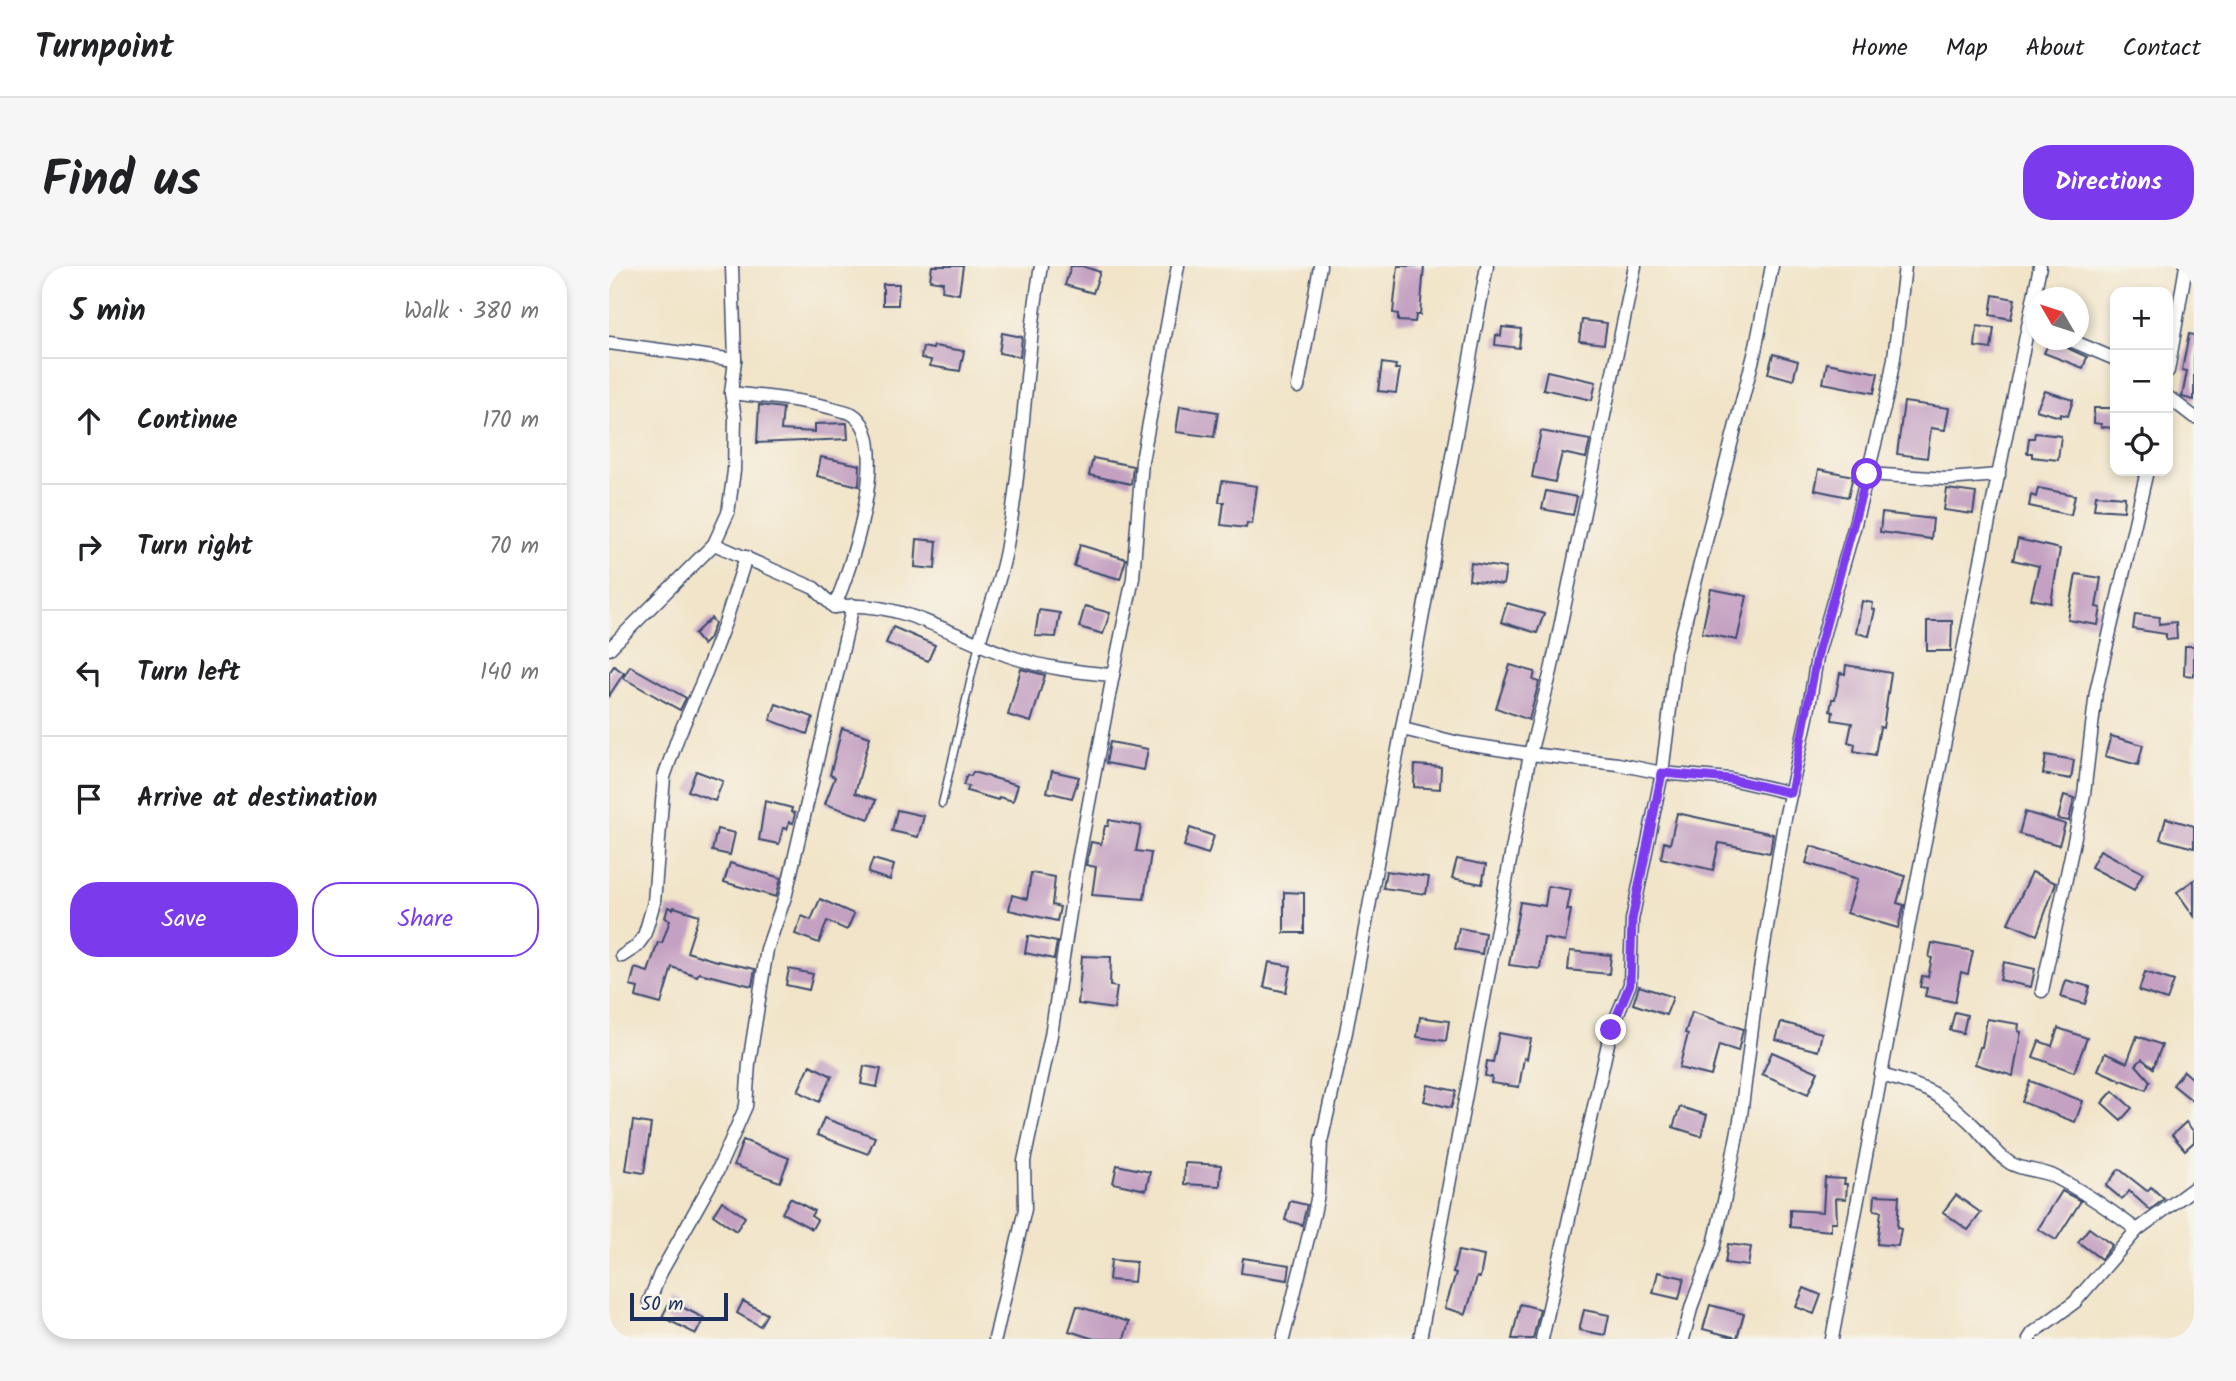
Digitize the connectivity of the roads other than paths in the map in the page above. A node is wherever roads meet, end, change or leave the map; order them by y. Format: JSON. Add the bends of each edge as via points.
{"nodes":[{"id":1,"x":732,"y":266,"type":"edge"},
{"id":2,"x":1041,"y":266,"type":"edge"},
{"id":3,"x":1178,"y":266,"type":"edge"},
{"id":4,"x":1320,"y":266,"type":"edge"},
{"id":5,"x":1487,"y":266,"type":"edge"},
{"id":6,"x":1635,"y":266,"type":"edge"},
{"id":7,"x":1772,"y":266,"type":"edge"},
{"id":8,"x":1905,"y":266,"type":"edge"},
{"id":9,"x":2040,"y":266,"type":"edge"},
{"id":10,"x":2186,"y":266,"type":"edge"},
{"id":11,"x":2037,"y":287,"type":"edge"},
{"id":12,"x":609,"y":343,"type":"edge"},
{"id":13,"x":2089,"y":348,"type":"edge"},
{"id":14,"x":2027,"y":350,"type":"edge"},
{"id":15,"x":2172,"y":350,"type":"edge"},
{"id":16,"x":2110,"y":357,"type":"edge"},
{"id":17,"x":735,"y":360,"type":"junction"},
{"id":18,"x":1298,"y":387,"type":"dead end"},
{"id":19,"x":731,"y":393,"type":"junction"},
{"id":20,"x":2173,"y":401,"type":"edge"},
{"id":21,"x":2194,"y":417,"type":"edge"},
{"id":22,"x":1867,"y":474,"type":"junction"},
{"id":23,"x":1999,"y":474,"type":"junction"},
{"id":24,"x":2146,"y":476,"type":"edge"},
{"id":25,"x":714,"y":544,"type":"junction"},
{"id":26,"x":746,"y":557,"type":"junction"},
{"id":27,"x":853,"y":604,"type":"junction"},
{"id":28,"x":834,"y":607,"type":"junction"},
{"id":29,"x":979,"y":643,"type":"junction"},
{"id":30,"x":609,"y":649,"type":"edge"},
{"id":31,"x":1112,"y":675,"type":"junction"},
{"id":32,"x":1403,"y":729,"type":"junction"},
{"id":33,"x":1530,"y":754,"type":"junction"},
{"id":34,"x":1662,"y":773,"type":"junction"},
{"id":35,"x":1791,"y":793,"type":"junction"},
{"id":36,"x":942,"y":804,"type":"dead end"},
{"id":37,"x":622,"y":956,"type":"dead end"},
{"id":38,"x":2042,"y":990,"type":"dead end"},
{"id":39,"x":1881,"y":1075,"type":"junction"},
{"id":40,"x":2194,"y":1188,"type":"edge"},
{"id":41,"x":2137,"y":1230,"type":"junction"},
{"id":42,"x":649,"y":1302,"type":"dead end"},
{"id":43,"x":995,"y":1339,"type":"edge"},
{"id":44,"x":1283,"y":1339,"type":"edge"},
{"id":45,"x":1420,"y":1339,"type":"edge"},
{"id":46,"x":1542,"y":1339,"type":"edge"},
{"id":47,"x":1682,"y":1339,"type":"edge"},
{"id":48,"x":1832,"y":1339,"type":"edge"},
{"id":49,"x":2029,"y":1339,"type":"edge"}],
"edges":[{"from":1,"to":17,"type":"street"},
{"from":2,"to":29,"type":"street","via":[[1007,548]]},
{"from":3,"to":31,"type":"street","via":[[1142,461],[1133,578]]},
{"from":4,"to":18,"type":"street"},
{"from":5,"to":32,"type":"street"},
{"from":6,"to":33,"type":"street"},
{"from":7,"to":34,"type":"street","via":[[1755,351],[1677,653]]},
{"from":8,"to":22,"type":"street","via":[[1892,371]]},
{"from":9,"to":11,"type":"street"},
{"from":10,"to":15,"type":"street"},
{"from":12,"to":17,"type":"street"},
{"from":13,"to":16,"type":"street"},
{"from":14,"to":23,"type":"street"},
{"from":17,"to":19,"type":"street"},
{"from":19,"to":25,"type":"street","via":[[736,418],[734,471],[728,513]]},
{"from":19,"to":28,"type":"street","via":[[802,400],[851,413],[867,431],[869,478],[862,517],[845,584]]},
{"from":20,"to":21,"type":"street"},
{"from":22,"to":23,"type":"street","via":[[1947,479]]},
{"from":22,"to":35,"type":"street","via":[[1817,657]]},
{"from":23,"to":39,"type":"street"},
{"from":24,"to":38,"type":"street","via":[[2096,691],[2084,794]]},
{"from":25,"to":26,"type":"street"},
{"from":25,"to":30,"type":"street"},
{"from":26,"to":28,"type":"street","via":[[814,589]]},
{"from":26,"to":37,"type":"street","via":[[664,776],[654,902],[644,936]]},
{"from":27,"to":28,"type":"street"},
{"from":27,"to":29,"type":"street","via":[[900,612]]},
{"from":27,"to":42,"type":"street","via":[[786,894],[767,948],[746,1106]]},
{"from":29,"to":31,"type":"street","via":[[1056,669]]},
{"from":29,"to":36,"type":"lane"},
{"from":31,"to":43,"type":"street","via":[[1051,1035],[1024,1161],[1025,1209]]},
{"from":32,"to":33,"type":"street"},
{"from":32,"to":44,"type":"street","via":[[1321,1142],[1318,1194]]},
{"from":33,"to":34,"type":"street"},
{"from":33,"to":45,"type":"street"},
{"from":34,"to":35,"type":"street","via":[[1730,779]]},
{"from":34,"to":46,"type":"street","via":[[1632,920],[1630,984],[1605,1054]]},
{"from":35,"to":47,"type":"street","via":[[1733,1156],[1713,1250]]},
{"from":39,"to":41,"type":"street","via":[[1943,1098],[2013,1165],[2049,1174],[2098,1200]]},
{"from":39,"to":48,"type":"street"},
{"from":40,"to":41,"type":"street"},
{"from":41,"to":49,"type":"street","via":[[2075,1302]]}]}
